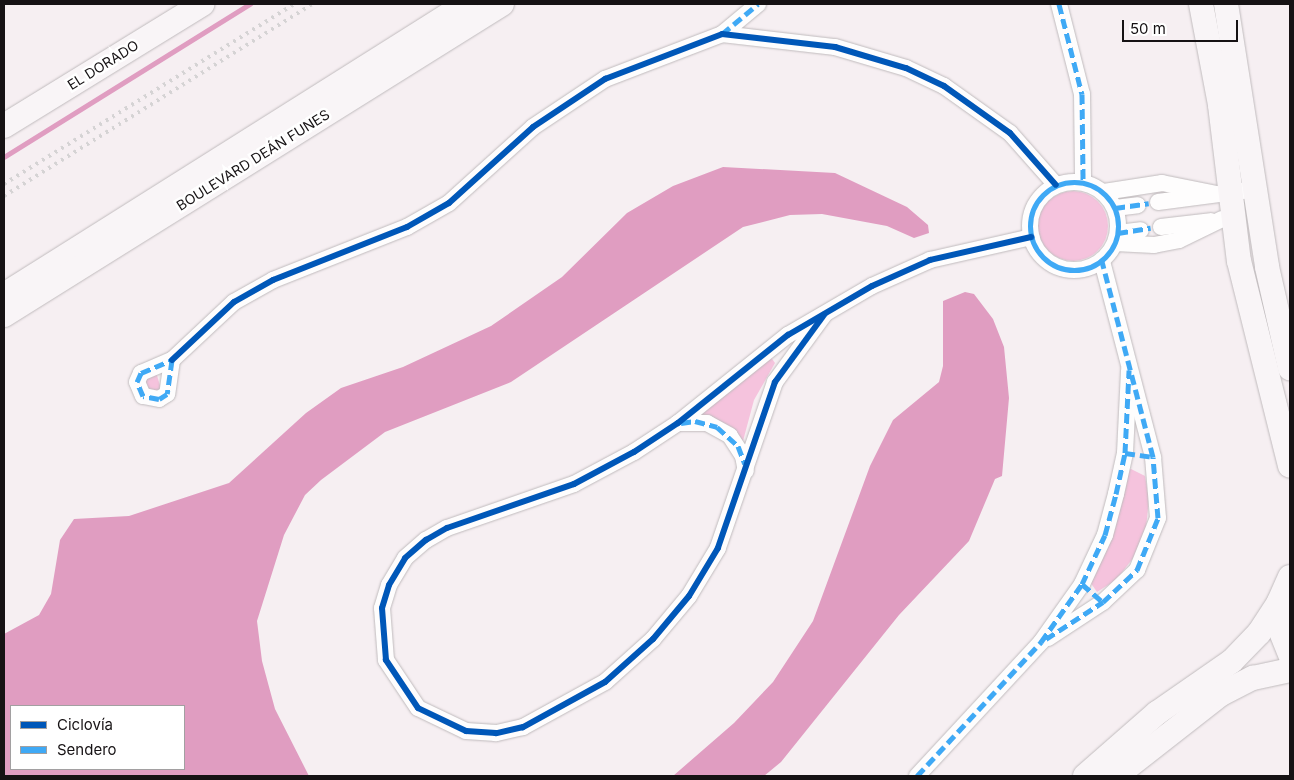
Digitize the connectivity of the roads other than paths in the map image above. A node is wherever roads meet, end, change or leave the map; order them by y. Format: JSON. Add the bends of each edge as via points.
{"nodes":[{"id":1,"x":202,"y":4,"type":"edge"},
{"id":2,"x":502,"y":4,"type":"edge"},
{"id":3,"x":758,"y":4,"type":"edge"},
{"id":4,"x":1059,"y":4,"type":"edge"},
{"id":5,"x":1201,"y":4,"type":"edge"},
{"id":6,"x":1226,"y":4,"type":"edge"},
{"id":7,"x":464,"y":10,"type":"edge"},
{"id":8,"x":722,"y":34,"type":"junction"},
{"id":9,"x":4,"y":126,"type":"edge"},
{"id":10,"x":1083,"y":182,"type":"junction"},
{"id":11,"x":1056,"y":185,"type":"junction"},
{"id":12,"x":1257,"y":189,"type":"junction"},
{"id":13,"x":1104,"y":192,"type":"junction"},
{"id":14,"x":1223,"y":193,"type":"junction"},
{"id":15,"x":1179,"y":199,"type":"junction"},
{"id":16,"x":1158,"y":202,"type":"dead end"},
{"id":17,"x":1138,"y":204,"type":"dead end"},
{"id":18,"x":1115,"y":208,"type":"junction"},
{"id":19,"x":1260,"y":214,"type":"junction"},
{"id":20,"x":1227,"y":219,"type":"junction"},
{"id":21,"x":1182,"y":224,"type":"junction"},
{"id":22,"x":1161,"y":227,"type":"dead end"},
{"id":23,"x":1141,"y":230,"type":"dead end"},
{"id":24,"x":1031,"y":237,"type":"junction"},
{"id":25,"x":1117,"y":238,"type":"junction"},
{"id":26,"x":1102,"y":261,"type":"junction"},
{"id":27,"x":4,"y":295,"type":"edge"},
{"id":28,"x":4,"y":315,"type":"edge"},
{"id":29,"x":824,"y":315,"type":"junction"},
{"id":30,"x":172,"y":360,"type":"dead end"},
{"id":31,"x":1290,"y":368,"type":"edge"},
{"id":32,"x":1129,"y":370,"type":"junction"},
{"id":33,"x":678,"y":424,"type":"junction"},
{"id":34,"x":1125,"y":453,"type":"junction"},
{"id":35,"x":1153,"y":457,"type":"junction"},
{"id":36,"x":1290,"y":466,"type":"edge"},
{"id":37,"x":746,"y":474,"type":"junction"},
{"id":38,"x":1290,"y":576,"type":"edge"},
{"id":39,"x":1082,"y":584,"type":"junction"},
{"id":40,"x":1103,"y":602,"type":"junction"},
{"id":41,"x":1279,"y":602,"type":"junction"},
{"id":42,"x":1041,"y":642,"type":"junction"},
{"id":43,"x":1290,"y":654,"type":"edge"},
{"id":44,"x":1290,"y":670,"type":"edge"},
{"id":45,"x":917,"y":776,"type":"edge"},
{"id":46,"x":1085,"y":776,"type":"edge"},
{"id":47,"x":1116,"y":776,"type":"edge"}],
"edges":[{"from":1,"to":9,"type":"street","name":"EL DORADO"},
{"from":2,"to":7,"type":"street","name":"BOULEVARD DEÁN FUNES"},
{"from":3,"to":8,"type":"street"},
{"from":4,"to":10,"type":"street","via":[[1082,94]]},
{"from":5,"to":14,"type":"street","via":[[1220,105]]},
{"from":6,"to":12,"type":"street"},
{"from":7,"to":27,"type":"street","name":"BOULEVARD DEÁN FUNES"},
{"from":7,"to":28,"type":"street","name":"BOULEVARD DEÁN FUNES"},
{"from":8,"to":11,"type":"street","via":[[836,47],[906,68],[984,113],[1010,133]]},
{"from":8,"to":30,"type":"street","via":[[605,79],[533,127],[449,203],[407,227],[273,280],[234,302]]},
{"from":10,"to":11,"type":"street"},
{"from":10,"to":13,"type":"street"},
{"from":11,"to":24,"type":"street","via":[[1037,201]]},
{"from":12,"to":14,"type":"street"},
{"from":12,"to":19,"type":"street"},
{"from":13,"to":14,"type":"street","via":[[1162,183]]},
{"from":13,"to":18,"type":"street"},
{"from":14,"to":15,"type":"street"},
{"from":14,"to":20,"type":"street"},
{"from":15,"to":16,"type":"street"},
{"from":15,"to":21,"type":"street"},
{"from":17,"to":18,"type":"street"},
{"from":18,"to":25,"type":"street"},
{"from":19,"to":20,"type":"street"},
{"from":19,"to":31,"type":"street"},
{"from":20,"to":21,"type":"street"},
{"from":20,"to":25,"type":"street","via":[[1172,242]]},
{"from":20,"to":36,"type":"street"},
{"from":21,"to":22,"type":"street"},
{"from":23,"to":25,"type":"street"},
{"from":24,"to":26,"type":"street","via":[[1046,261],[1059,268],[1089,268]]},
{"from":24,"to":29,"type":"street","via":[[930,260]]},
{"from":25,"to":26,"type":"street"},
{"from":26,"to":32,"type":"street"},
{"from":29,"to":33,"type":"street","via":[[746,366]]},
{"from":29,"to":37,"type":"street","via":[[775,382]]},
{"from":32,"to":34,"type":"street"},
{"from":32,"to":35,"type":"street"},
{"from":33,"to":37,"type":"street","via":[[707,423],[730,436],[743,456]]},
{"from":33,"to":37,"type":"street","via":[[574,484],[447,528],[405,558],[389,585],[382,636],[386,660],[418,708],[466,731],[496,732],[523,727],[605,682],[653,638],[689,596],[718,548]]},
{"from":34,"to":35,"type":"street"},
{"from":34,"to":39,"type":"street","via":[[1104,535]]},
{"from":35,"to":40,"type":"street","via":[[1159,493],[1150,545],[1137,570]]},
{"from":38,"to":41,"type":"street"},
{"from":39,"to":40,"type":"street"},
{"from":39,"to":42,"type":"street"},
{"from":40,"to":42,"type":"street"},
{"from":41,"to":43,"type":"street","via":[[1278,622]]},
{"from":41,"to":46,"type":"street","via":[[1259,633],[1232,661],[1157,713]]},
{"from":42,"to":45,"type":"street"},
{"from":44,"to":47,"type":"street","via":[[1253,678],[1221,694]]}]}
